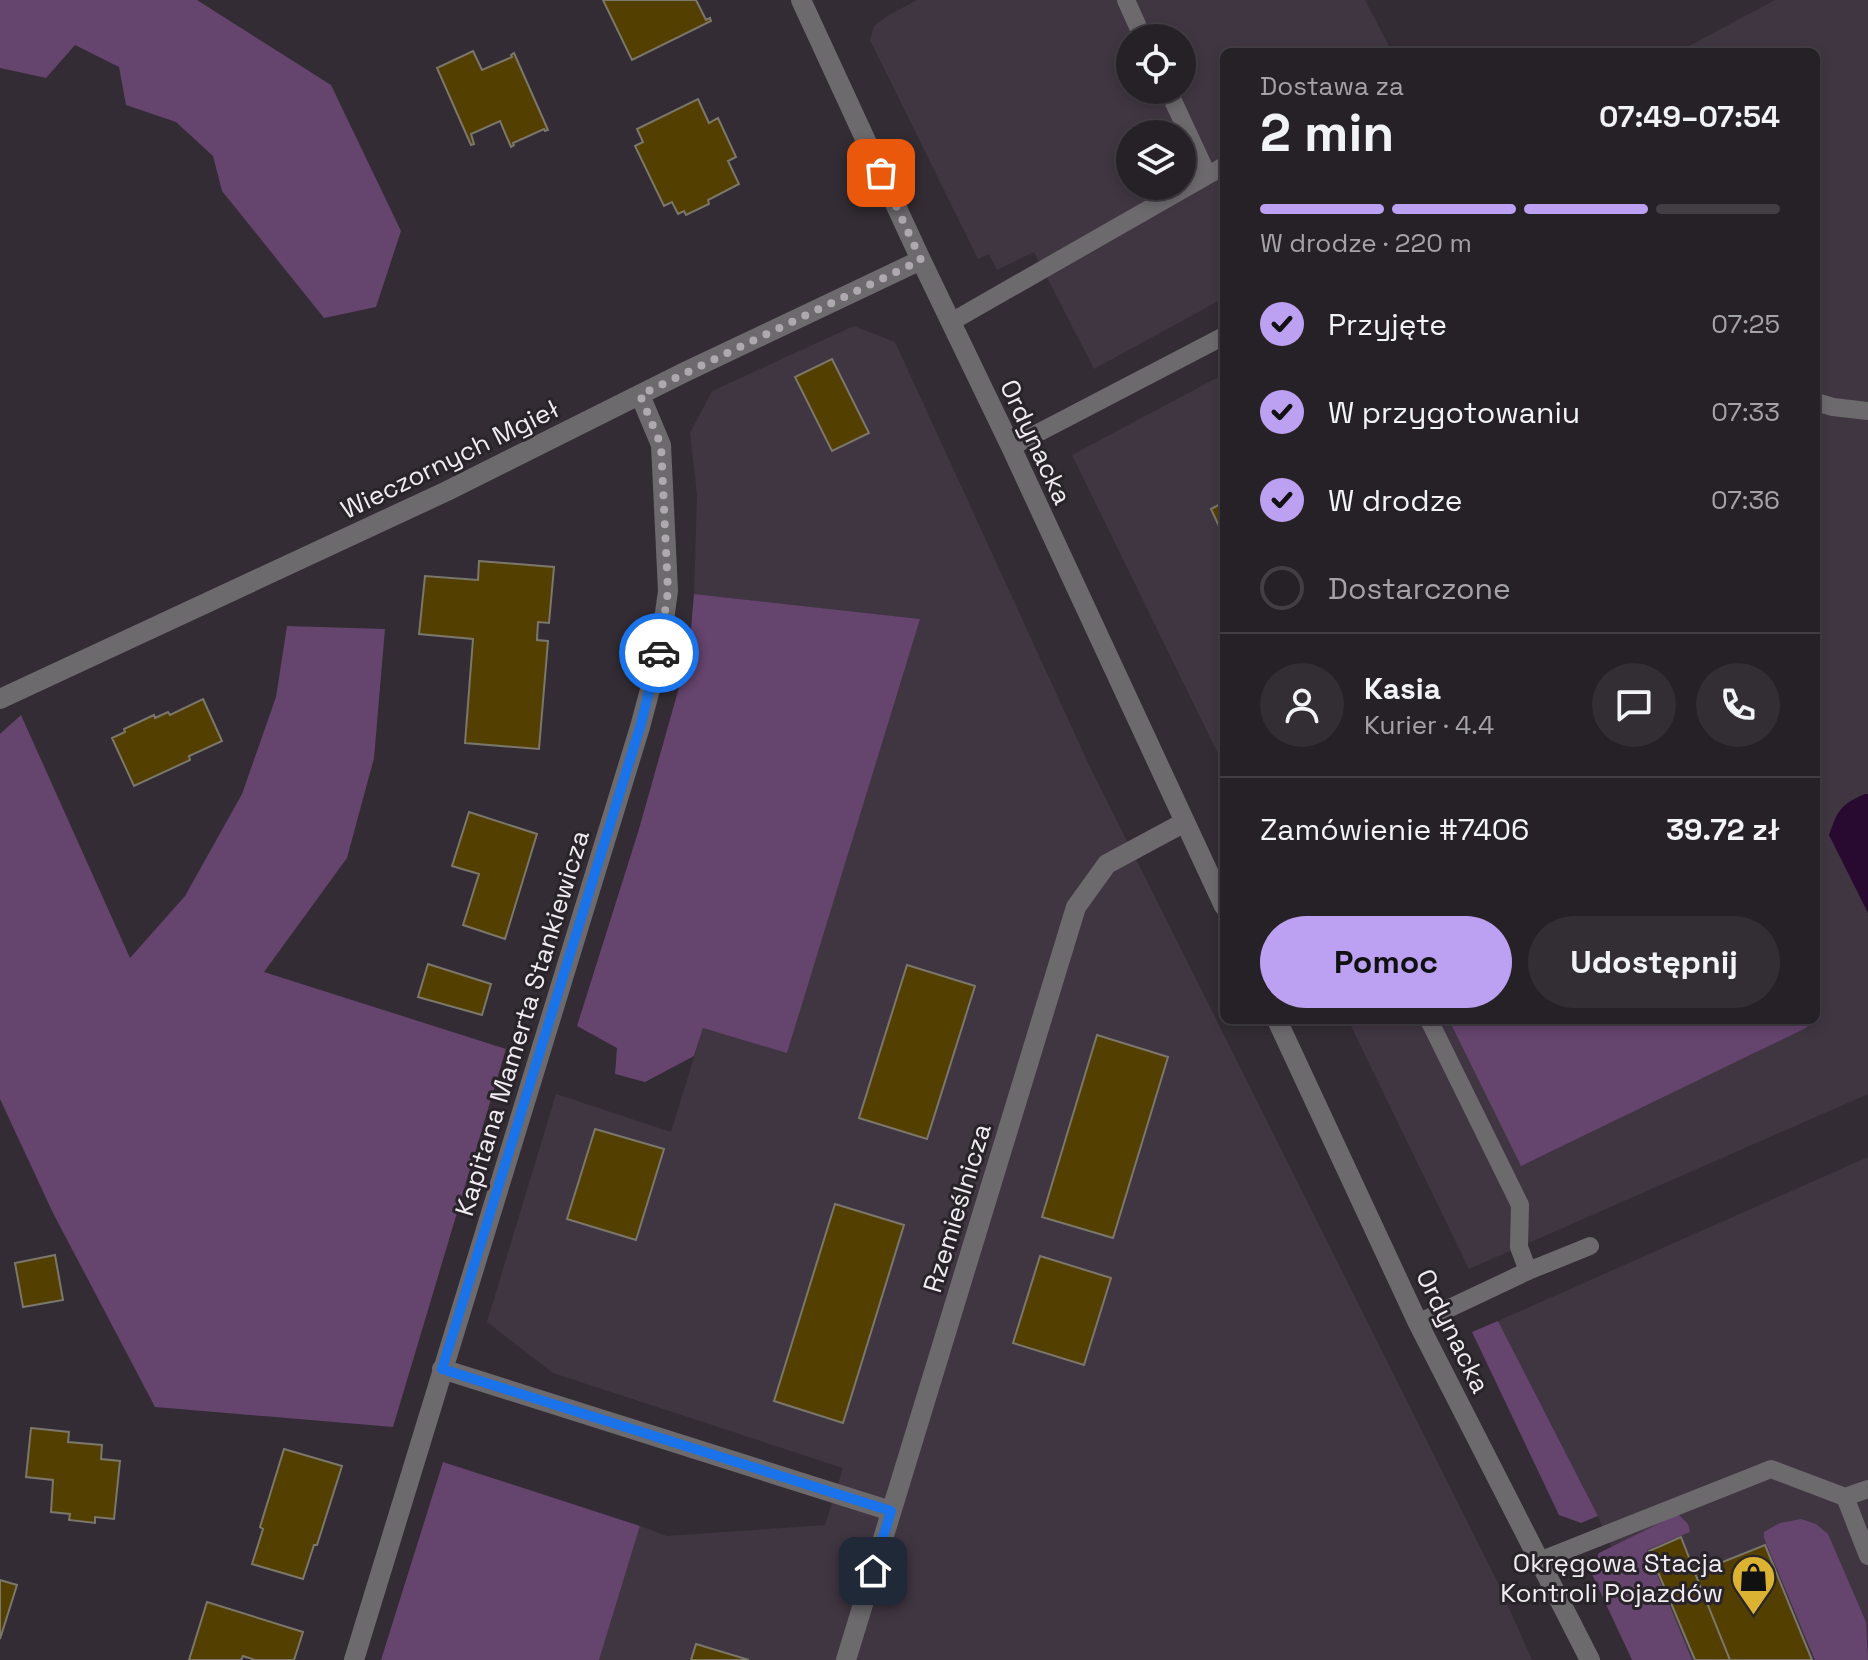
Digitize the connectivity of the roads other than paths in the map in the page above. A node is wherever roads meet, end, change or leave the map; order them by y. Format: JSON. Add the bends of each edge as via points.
{"nodes":[{"id":1,"x":801,"y":0,"type":"edge"},
{"id":2,"x":1126,"y":0,"type":"edge"},
{"id":3,"x":1137,"y":24,"type":"edge"},
{"id":4,"x":1176,"y":104,"type":"edge"},
{"id":5,"x":1216,"y":170,"type":"edge"},
{"id":6,"x":921,"y":260,"type":"junction"},
{"id":7,"x":951,"y":322,"type":"junction"},
{"id":8,"x":1220,"y":338,"type":"edge"},
{"id":9,"x":640,"y":395,"type":"junction"},
{"id":10,"x":1820,"y":403,"type":"edge"},
{"id":11,"x":1868,"y":411,"type":"edge"},
{"id":12,"x":1011,"y":447,"type":"junction"},
{"id":13,"x":0,"y":699,"type":"edge"},
{"id":14,"x":1185,"y":822,"type":"junction"},
{"id":15,"x":1220,"y":897,"type":"edge"},
{"id":16,"x":1279,"y":1024,"type":"edge"},
{"id":17,"x":1431,"y":1024,"type":"edge"},
{"id":18,"x":1590,"y":1246,"type":"dead end"},
{"id":19,"x":1528,"y":1271,"type":"junction"},
{"id":20,"x":1418,"y":1323,"type":"junction"},
{"id":21,"x":442,"y":1369,"type":"junction"},
{"id":22,"x":1868,"y":1489,"type":"edge"},
{"id":23,"x":1845,"y":1497,"type":"junction"},
{"id":24,"x":891,"y":1511,"type":"junction"},
{"id":25,"x":1868,"y":1556,"type":"edge"},
{"id":26,"x":1539,"y":1561,"type":"junction"},
{"id":27,"x":354,"y":1660,"type":"edge"},
{"id":28,"x":846,"y":1660,"type":"edge"},
{"id":29,"x":1590,"y":1660,"type":"edge"}],
"edges":[{"from":1,"to":6,"type":"street","name":"Ordynacka"},
{"from":2,"to":3,"type":"lane"},
{"from":4,"to":5,"type":"lane"},
{"from":5,"to":7,"type":"lane"},
{"from":6,"to":7,"type":"street","name":"Ordynacka"},
{"from":6,"to":9,"type":"street","name":"Wieczornych Mgieł"},
{"from":7,"to":12,"type":"street","name":"Ordynacka"},
{"from":8,"to":12,"type":"lane"},
{"from":9,"to":13,"type":"street","name":"Wieczornych Mgieł","via":[[218,600]]},
{"from":9,"to":21,"type":"street","name":"Kapitana Mamerta Stankiewicza","via":[[661,445],[668,591],[659,656]]},
{"from":10,"to":11,"type":"lane"},
{"from":12,"to":14,"type":"street","name":"Ordynacka"},
{"from":14,"to":15,"type":"street","name":"Ordynacka"},
{"from":14,"to":24,"type":"street","name":"Rzemieślnicza","via":[[1107,864],[1076,907]]},
{"from":16,"to":20,"type":"street","name":"Ordynacka"},
{"from":17,"to":19,"type":"lane","via":[[1520,1205],[1519,1247]]},
{"from":18,"to":19,"type":"lane"},
{"from":19,"to":20,"type":"lane"},
{"from":20,"to":26,"type":"street","name":"Ordynacka"},
{"from":21,"to":24,"type":"street"},
{"from":21,"to":27,"type":"street","name":"Kapitana Mamerta Stankiewicza"},
{"from":22,"to":23,"type":"lane"},
{"from":23,"to":25,"type":"lane"},
{"from":23,"to":26,"type":"lane","via":[[1771,1469]]},
{"from":24,"to":28,"type":"street","name":"Rzemieślnicza"},
{"from":26,"to":29,"type":"street","name":"Ordynacka"}]}
